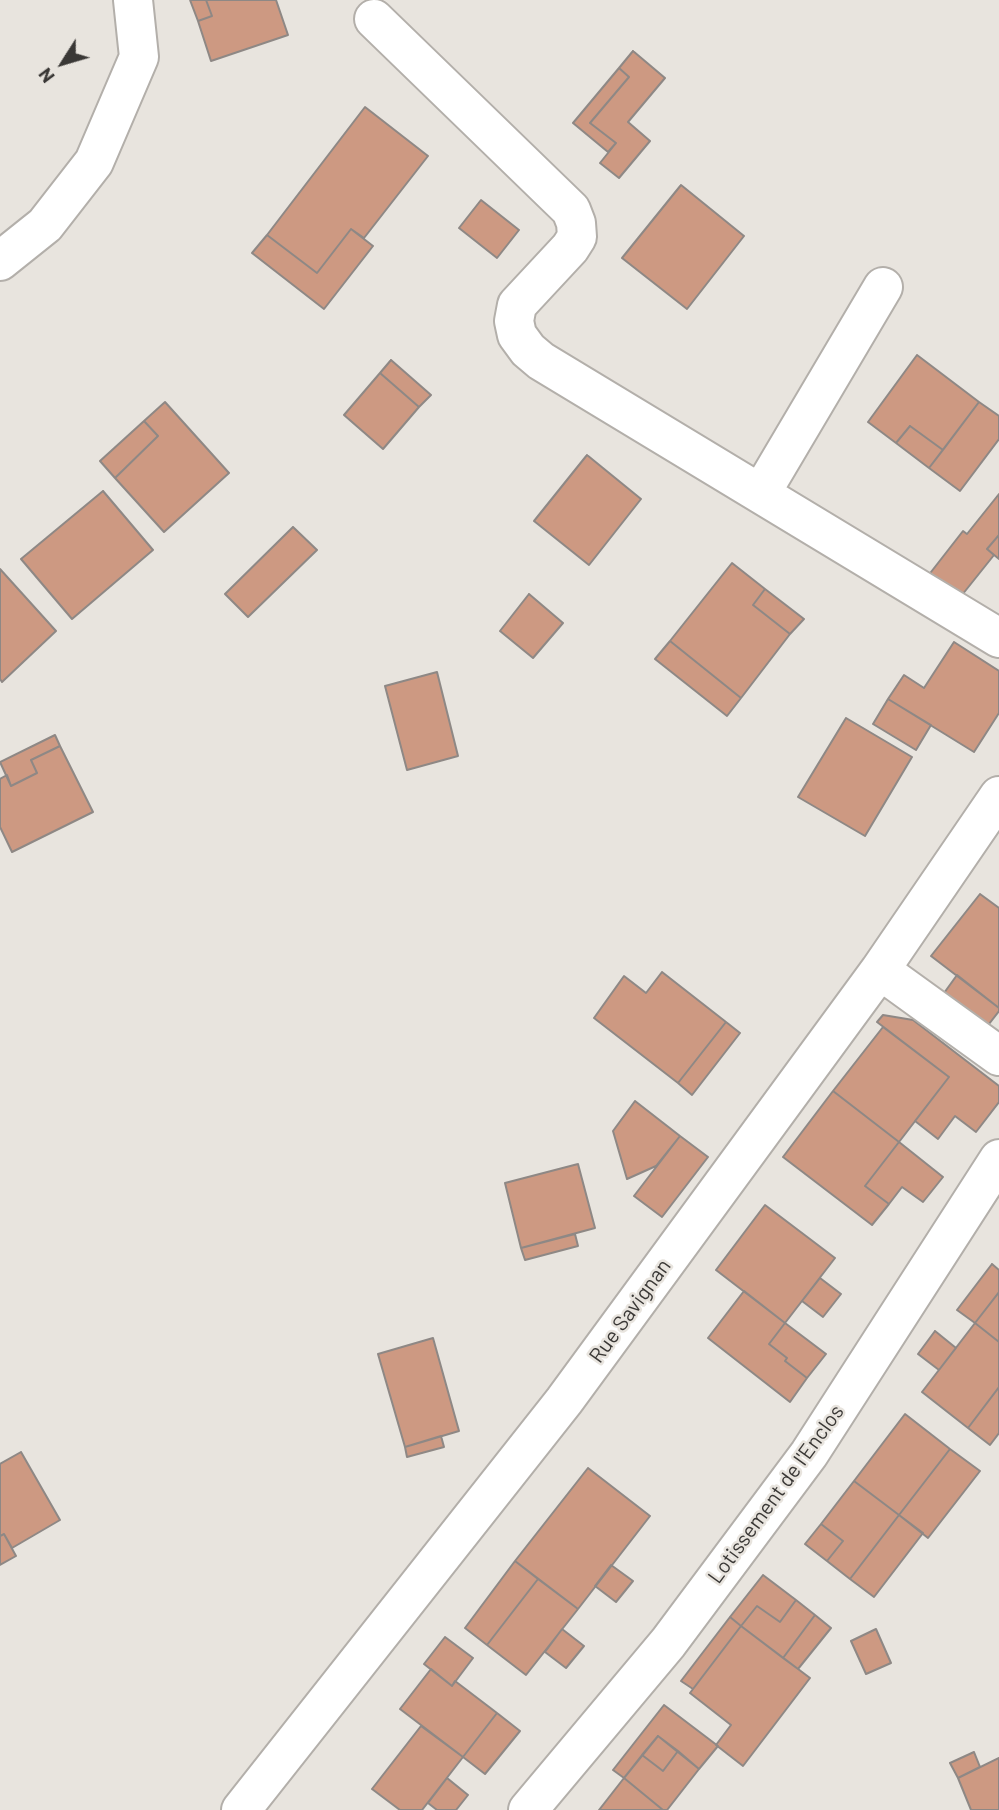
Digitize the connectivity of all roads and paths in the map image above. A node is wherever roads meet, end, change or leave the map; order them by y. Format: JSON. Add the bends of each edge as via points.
{"nodes":[{"id":1,"x":133,"y":0,"type":"edge"},
{"id":2,"x":374,"y":19,"type":"dead end"},
{"id":3,"x":0,"y":261,"type":"edge"},
{"id":4,"x":883,"y":287,"type":"dead end"},
{"id":5,"x":761,"y":493,"type":"junction"},
{"id":6,"x":999,"y":639,"type":"edge"},
{"id":7,"x":999,"y":796,"type":"edge"},
{"id":8,"x":880,"y":970,"type":"junction"},
{"id":9,"x":999,"y":1056,"type":"edge"},
{"id":10,"x":999,"y":1159,"type":"edge"},
{"id":11,"x":241,"y":1810,"type":"edge"},
{"id":12,"x":528,"y":1810,"type":"edge"}],
"edges":[{"from":1,"to":3,"type":"street","via":[[139,57],[94,162],[45,225]]},
{"from":2,"to":5,"type":"street","via":[[571,210],[577,237],[517,305],[513,321],[528,350]]},
{"from":4,"to":5,"type":"street"},
{"from":5,"to":6,"type":"street"},
{"from":7,"to":8,"type":"street","name":"Rue Savignan"},
{"from":8,"to":9,"type":"street"},
{"from":8,"to":11,"type":"street","name":"Rue Savignan","via":[[564,1401]]},
{"from":10,"to":12,"type":"street","name":"Lotissement de l'Enclos","via":[[809,1454],[668,1643]]}]}
